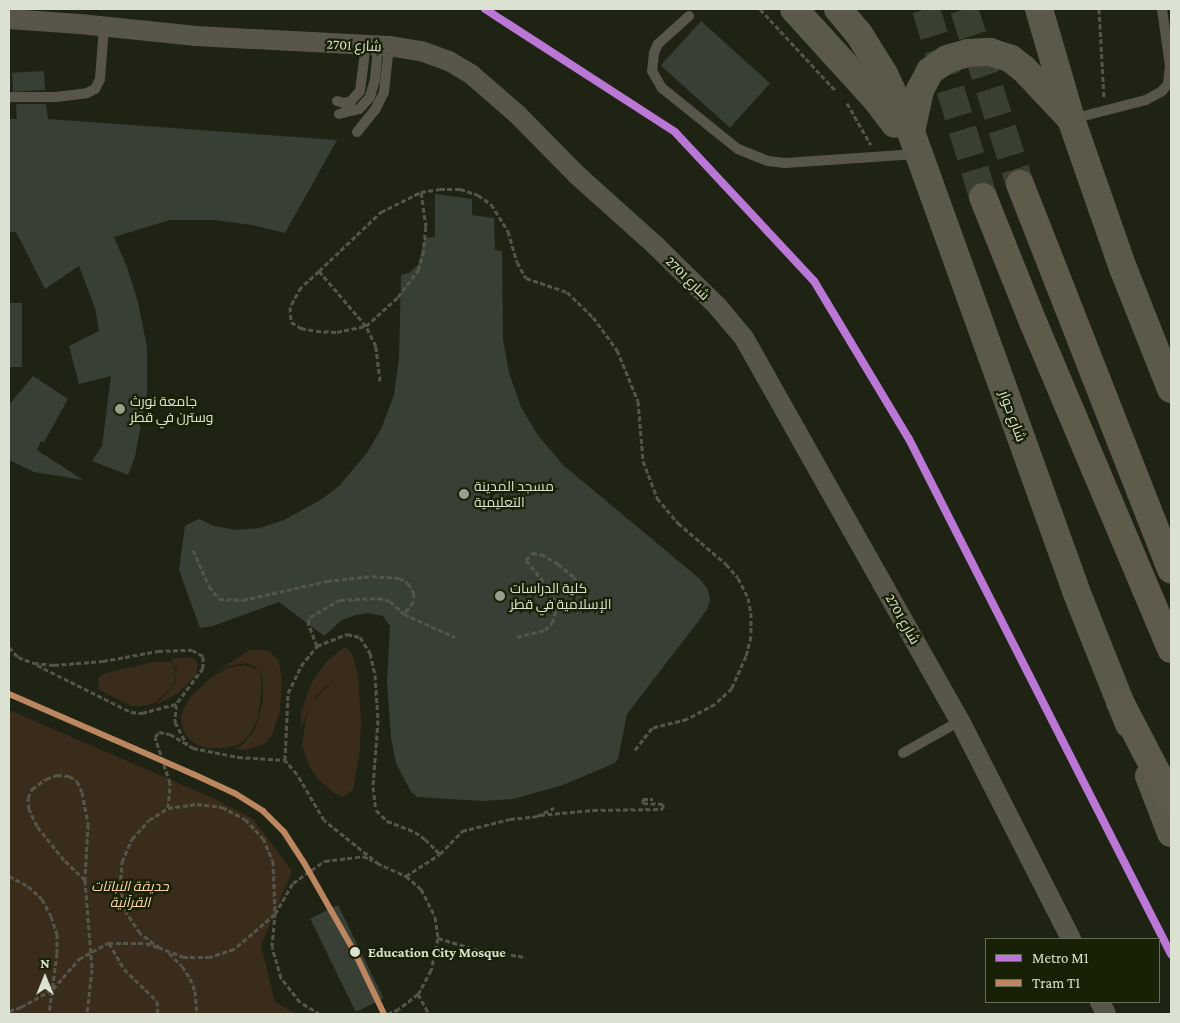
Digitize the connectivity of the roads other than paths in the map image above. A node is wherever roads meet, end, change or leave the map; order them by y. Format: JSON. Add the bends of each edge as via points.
{"nodes":[{"id":1,"x":794,"y":9,"type":"edge"},
{"id":2,"x":838,"y":9,"type":"edge"},
{"id":3,"x":1039,"y":9,"type":"edge"},
{"id":4,"x":1061,"y":9,"type":"edge"},
{"id":5,"x":1162,"y":9,"type":"edge"},
{"id":6,"x":689,"y":16,"type":"dead end"},
{"id":7,"x":9,"y":19,"type":"edge"},
{"id":8,"x":104,"y":27,"type":"junction"},
{"id":9,"x":378,"y":46,"type":"junction"},
{"id":10,"x":1060,"y":76,"type":"junction"},
{"id":11,"x":9,"y":97,"type":"edge"},
{"id":12,"x":337,"y":101,"type":"dead end"},
{"id":13,"x":339,"y":114,"type":"dead end"},
{"id":14,"x":1071,"y":119,"type":"junction"},
{"id":15,"x":357,"y":132,"type":"dead end"},
{"id":16,"x":915,"y":143,"type":"junction"},
{"id":17,"x":1020,"y":184,"type":"tunnel mouth"},
{"id":18,"x":983,"y":197,"type":"tunnel mouth"},
{"id":19,"x":1171,"y":390,"type":"edge"},
{"id":20,"x":1171,"y":570,"type":"edge"},
{"id":21,"x":1171,"y":649,"type":"edge"},
{"id":22,"x":1120,"y":702,"type":"junction"},
{"id":23,"x":960,"y":721,"type":"junction"},
{"id":24,"x":903,"y":753,"type":"dead end"},
{"id":25,"x":1171,"y":800,"type":"edge"},
{"id":26,"x":1171,"y":832,"type":"edge"},
{"id":27,"x":1070,"y":938,"type":"edge"}],
"edges":[{"from":1,"to":16,"type":"main road"},
{"from":2,"to":16,"type":"main road","name":"شارع حوار","via":[[859,34],[884,74]]},
{"from":3,"to":10,"type":"main road"},
{"from":4,"to":10,"type":"main road"},
{"from":5,"to":14,"type":"lane","via":[[1170,66],[1168,84],[1155,97]]},
{"from":6,"to":16,"type":"lane","via":[[658,44],[652,71],[662,88],[738,149],[768,161],[784,163],[877,156]]},
{"from":7,"to":8,"type":"street","name":"شارع 2701"},
{"from":8,"to":9,"type":"street","name":"شارع 2701","via":[[196,36]]},
{"from":8,"to":11,"type":"lane","via":[[100,80],[95,89],[56,97]]},
{"from":9,"to":12,"type":"lane","via":[[360,91],[351,101]]},
{"from":9,"to":13,"type":"lane","via":[[370,96],[358,109]]},
{"from":9,"to":15,"type":"lane","via":[[384,92],[375,110]]},
{"from":9,"to":23,"type":"street","name":"شارع 2701","via":[[421,51],[449,61],[472,75],[517,114],[718,307],[744,338]]},
{"from":10,"to":14,"type":"main road"},
{"from":14,"to":16,"type":"main road","via":[[1024,70],[1010,60],[990,52],[968,53],[947,58],[930,71],[920,90]]},
{"from":14,"to":19,"type":"main road","via":[[1123,268]]},
{"from":16,"to":22,"type":"main road","name":"شارع حوار","via":[[1076,591]]},
{"from":17,"to":20,"type":"highway"},
{"from":18,"to":21,"type":"highway"},
{"from":22,"to":25,"type":"highway"},
{"from":22,"to":26,"type":"main road","name":"شارع حوار"},
{"from":23,"to":24,"type":"lane"},
{"from":23,"to":27,"type":"street","name":"شارع 2701"}]}
